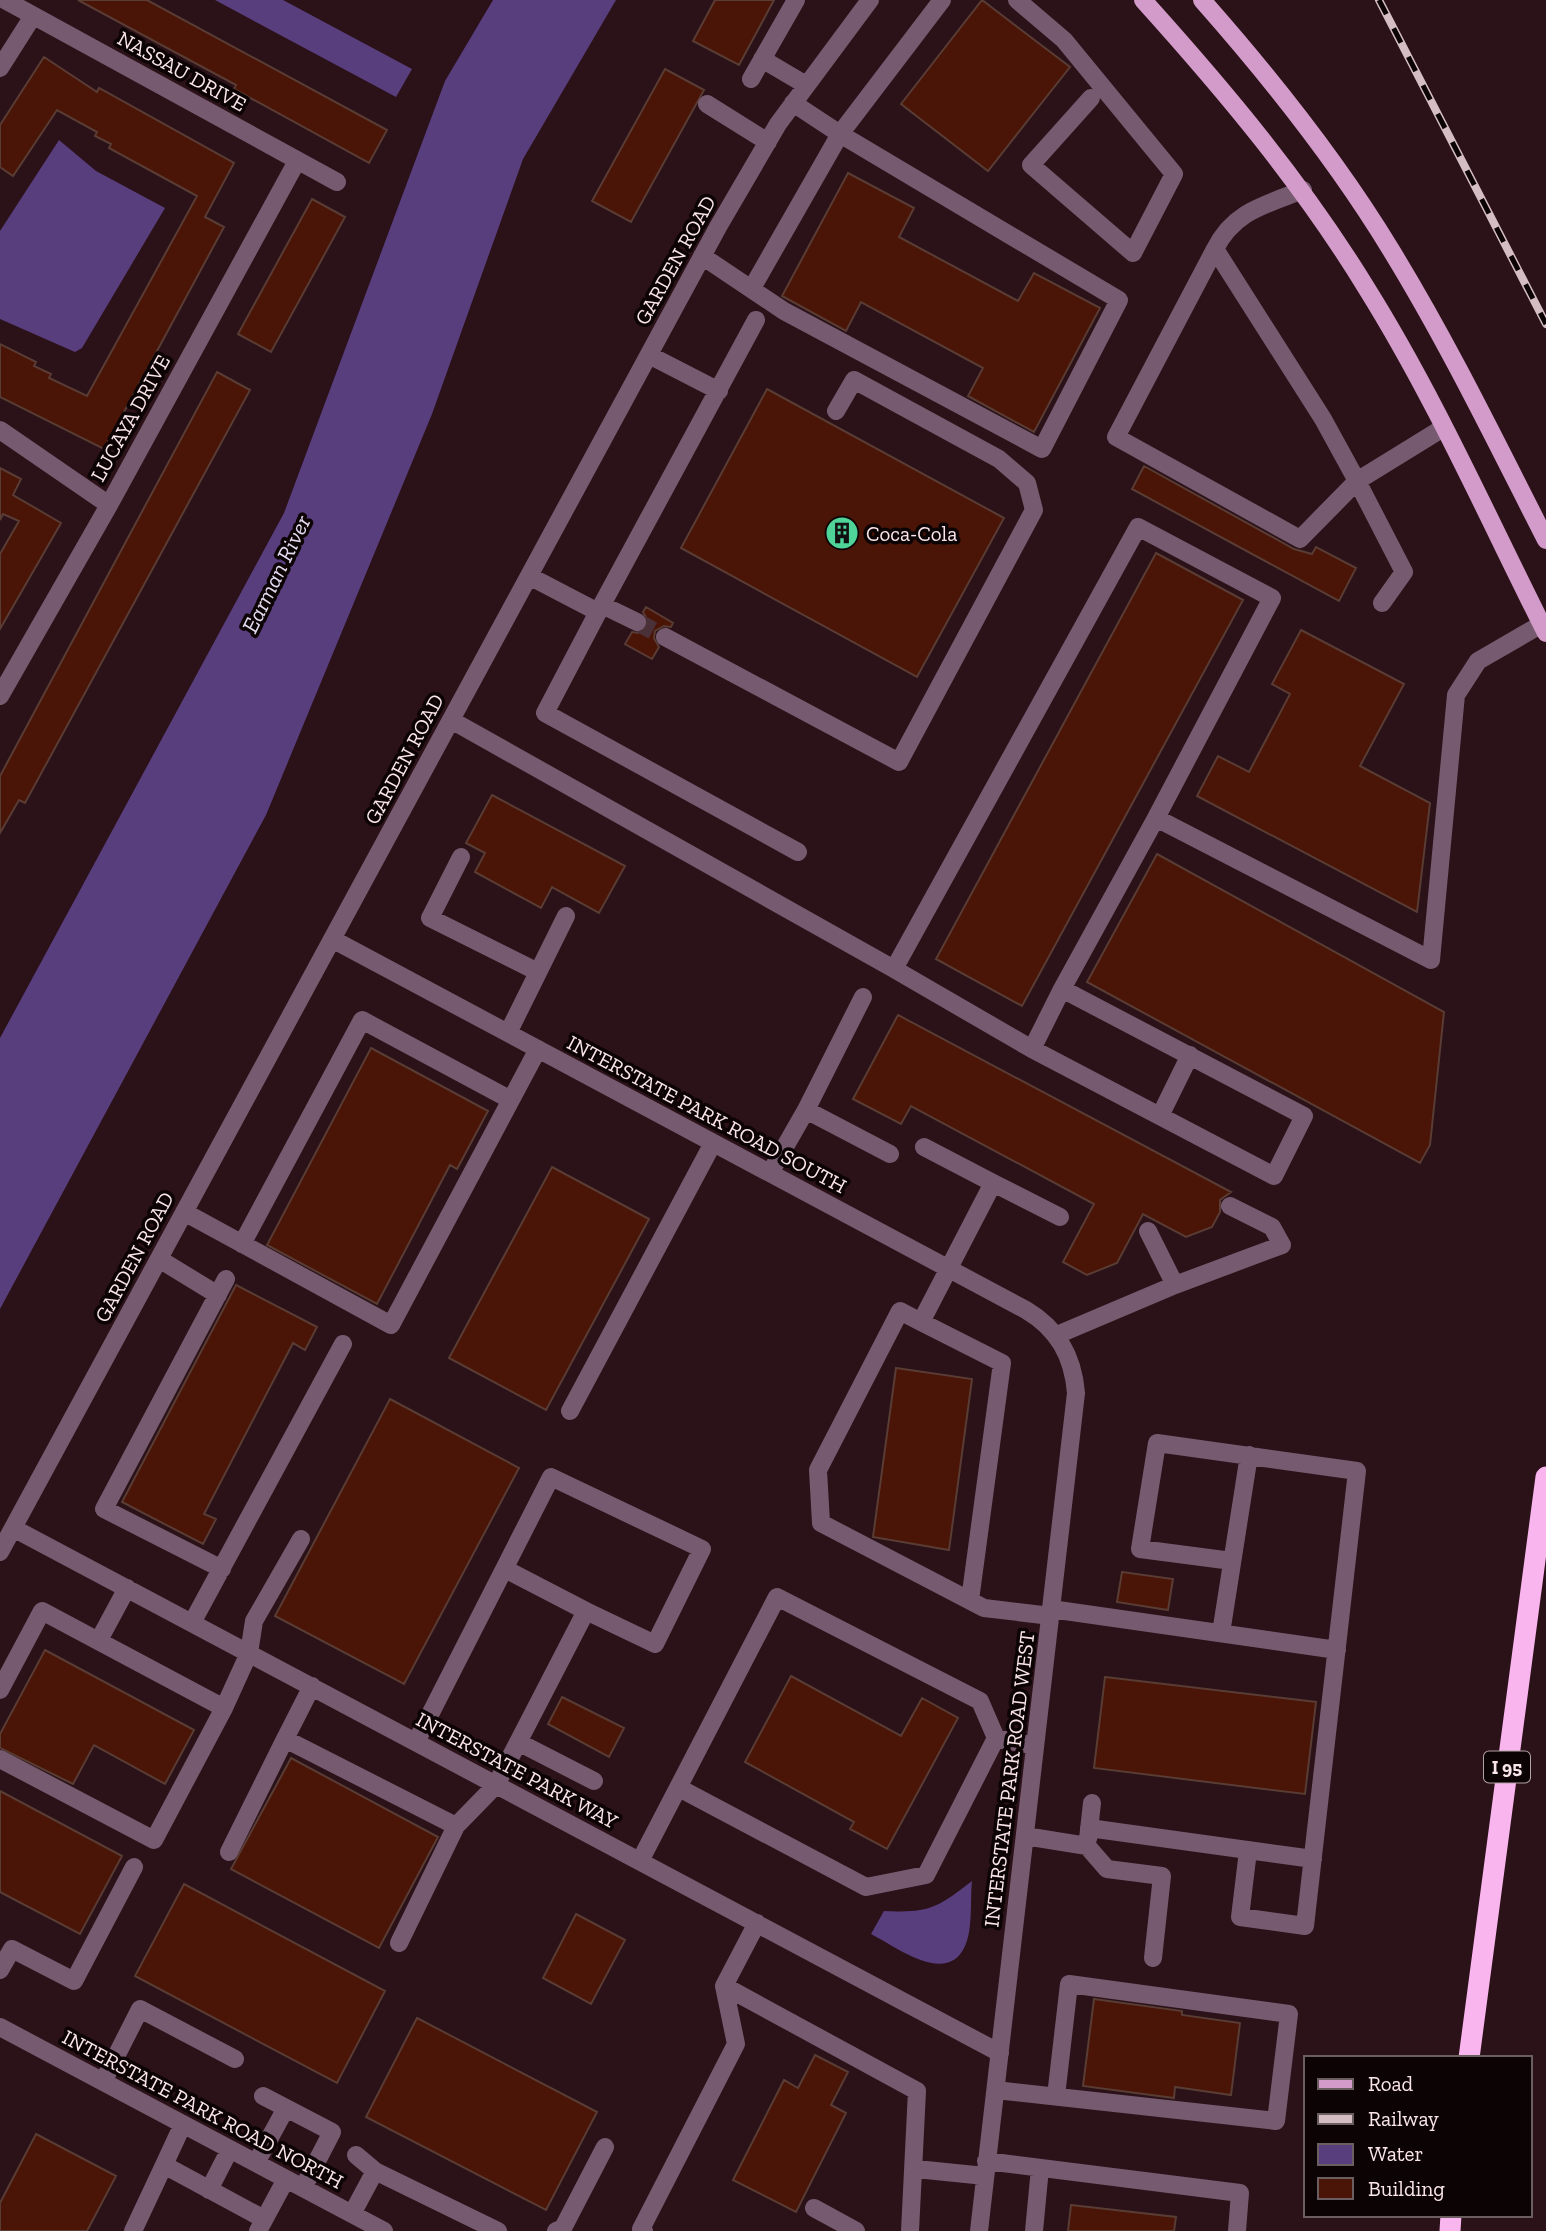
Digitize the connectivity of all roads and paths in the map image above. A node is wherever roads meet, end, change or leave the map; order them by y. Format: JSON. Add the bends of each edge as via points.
{"nodes":[{"id":1,"x":5,"y":0,"type":"edge"},
{"id":2,"x":796,"y":0,"type":"edge"},
{"id":3,"x":870,"y":0,"type":"edge"},
{"id":4,"x":942,"y":0,"type":"edge"},
{"id":5,"x":1017,"y":0,"type":"edge"},
{"id":6,"x":1143,"y":0,"type":"edge"},
{"id":7,"x":1202,"y":0,"type":"edge"},
{"id":8,"x":33,"y":16,"type":"junction"},
{"id":9,"x":762,"y":59,"type":"junction"},
{"id":10,"x":0,"y":68,"type":"edge"},
{"id":11,"x":751,"y":79,"type":"dead end"},
{"id":12,"x":806,"y":85,"type":"junction"},
{"id":13,"x":1091,"y":98,"type":"dead end"},
{"id":14,"x":793,"y":103,"type":"junction"},
{"id":15,"x":707,"y":104,"type":"dead end"},
{"id":16,"x":840,"y":134,"type":"junction"},
{"id":17,"x":768,"y":142,"type":"junction"},
{"id":18,"x":297,"y":161,"type":"junction"},
{"id":19,"x":337,"y":182,"type":"dead end"},
{"id":20,"x":1303,"y":190,"type":"junction"},
{"id":21,"x":1215,"y":249,"type":"junction"},
{"id":22,"x":702,"y":256,"type":"junction"},
{"id":23,"x":752,"y":288,"type":"junction"},
{"id":24,"x":756,"y":320,"type":"dead end"},
{"id":25,"x":649,"y":355,"type":"junction"},
{"id":26,"x":719,"y":391,"type":"junction"},
{"id":27,"x":836,"y":411,"type":"dead end"},
{"id":28,"x":1443,"y":429,"type":"junction"},
{"id":29,"x":0,"y":430,"type":"edge"},
{"id":30,"x":1356,"y":481,"type":"junction"},
{"id":31,"x":109,"y":505,"type":"junction"},
{"id":32,"x":1546,"y":540,"type":"edge"},
{"id":33,"x":529,"y":576,"type":"junction"},
{"id":34,"x":1382,"y":603,"type":"dead end"},
{"id":35,"x":600,"y":609,"type":"junction"},
{"id":36,"x":637,"y":622,"type":"tunnel mouth"},
{"id":37,"x":1544,"y":628,"type":"edge"},
{"id":38,"x":665,"y":637,"type":"tunnel mouth"},
{"id":39,"x":0,"y":696,"type":"edge"},
{"id":40,"x":451,"y":720,"type":"junction"},
{"id":41,"x":1156,"y":818,"type":"junction"},
{"id":42,"x":798,"y":852,"type":"dead end"},
{"id":43,"x":461,"y":857,"type":"dead end"},
{"id":44,"x":566,"y":916,"type":"dead end"},
{"id":45,"x":332,"y":939,"type":"junction"},
{"id":46,"x":894,"y":969,"type":"junction"},
{"id":47,"x":538,"y":972,"type":"junction"},
{"id":48,"x":1062,"y":989,"type":"junction"},
{"id":49,"x":863,"y":997,"type":"dead end"},
{"id":50,"x":508,"y":1033,"type":"junction"},
{"id":51,"x":538,"y":1049,"type":"junction"},
{"id":52,"x":1032,"y":1049,"type":"junction"},
{"id":53,"x":1190,"y":1055,"type":"junction"},
{"id":54,"x":511,"y":1100,"type":"junction"},
{"id":55,"x":806,"y":1110,"type":"junction"},
{"id":56,"x":1160,"y":1116,"type":"junction"},
{"id":57,"x":713,"y":1143,"type":"junction"},
{"id":58,"x":925,"y":1147,"type":"dead end"},
{"id":59,"x":890,"y":1154,"type":"dead end"},
{"id":60,"x":770,"y":1173,"type":"junction"},
{"id":61,"x":993,"y":1183,"type":"junction"},
{"id":62,"x":1230,"y":1206,"type":"dead end"},
{"id":63,"x":184,"y":1212,"type":"junction"},
{"id":64,"x":1060,"y":1217,"type":"dead end"},
{"id":65,"x":1148,"y":1231,"type":"dead end"},
{"id":66,"x":242,"y":1244,"type":"junction"},
{"id":67,"x":159,"y":1259,"type":"junction"},
{"id":68,"x":948,"y":1268,"type":"junction"},
{"id":69,"x":1175,"y":1285,"type":"junction"},
{"id":70,"x":921,"y":1322,"type":"junction"},
{"id":71,"x":1057,"y":1335,"type":"junction"},
{"id":72,"x":343,"y":1344,"type":"dead end"},
{"id":73,"x":570,"y":1410,"type":"dead end"},
{"id":74,"x":1249,"y":1455,"type":"junction"},
{"id":75,"x":1546,"y":1477,"type":"edge"},
{"id":76,"x":13,"y":1528,"type":"junction"},
{"id":77,"x":300,"y":1539,"type":"dead end"},
{"id":78,"x":0,"y":1552,"type":"edge"},
{"id":79,"x":1232,"y":1561,"type":"junction"},
{"id":80,"x":222,"y":1569,"type":"junction"},
{"id":81,"x":505,"y":1569,"type":"junction"},
{"id":82,"x":127,"y":1588,"type":"junction"},
{"id":83,"x":970,"y":1600,"type":"junction"},
{"id":84,"x":586,"y":1611,"type":"junction"},
{"id":85,"x":1051,"y":1613,"type":"junction"},
{"id":86,"x":193,"y":1621,"type":"junction"},
{"id":87,"x":1221,"y":1633,"type":"junction"},
{"id":88,"x":99,"y":1640,"type":"junction"},
{"id":89,"x":1337,"y":1650,"type":"junction"},
{"id":90,"x":249,"y":1653,"type":"junction"},
{"id":91,"x":312,"y":1686,"type":"junction"},
{"id":92,"x":0,"y":1690,"type":"edge"},
{"id":93,"x":224,"y":1707,"type":"junction"},
{"id":94,"x":996,"y":1738,"type":"junction"},
{"id":95,"x":285,"y":1739,"type":"junction"},
{"id":96,"x":416,"y":1742,"type":"junction"},
{"id":97,"x":518,"y":1742,"type":"junction"},
{"id":98,"x":1035,"y":1746,"type":"junction"},
{"id":99,"x":0,"y":1759,"type":"edge"},
{"id":100,"x":594,"y":1781,"type":"dead end"},
{"id":101,"x":496,"y":1784,"type":"junction"},
{"id":102,"x":681,"y":1788,"type":"junction"},
{"id":103,"x":1093,"y":1802,"type":"dead end"},
{"id":104,"x":456,"y":1826,"type":"junction"},
{"id":105,"x":1025,"y":1836,"type":"junction"},
{"id":106,"x":1088,"y":1837,"type":"junction"},
{"id":107,"x":1248,"y":1851,"type":"junction"},
{"id":108,"x":229,"y":1852,"type":"dead end"},
{"id":109,"x":1313,"y":1859,"type":"junction"},
{"id":110,"x":640,"y":1861,"type":"junction"},
{"id":111,"x":134,"y":1867,"type":"dead end"},
{"id":112,"x":757,"y":1923,"type":"junction"},
{"id":113,"x":399,"y":1943,"type":"dead end"},
{"id":114,"x":6,"y":1946,"type":"edge"},
{"id":115,"x":1153,"y":1958,"type":"dead end"},
{"id":116,"x":0,"y":1970,"type":"edge"},
{"id":117,"x":723,"y":1986,"type":"junction"},
{"id":118,"x":0,"y":2027,"type":"edge"},
{"id":119,"x":1000,"y":2053,"type":"junction"},
{"id":120,"x":1469,"y":2056,"type":"edge"},
{"id":121,"x":235,"y":2059,"type":"dead end"},
{"id":122,"x":103,"y":2082,"type":"junction"},
{"id":123,"x":996,"y":2090,"type":"junction"},
{"id":124,"x":1056,"y":2095,"type":"junction"},
{"id":125,"x":263,"y":2096,"type":"dead end"},
{"id":126,"x":286,"y":2108,"type":"junction"},
{"id":127,"x":183,"y":2124,"type":"junction"},
{"id":128,"x":605,"y":2147,"type":"dead end"},
{"id":129,"x":230,"y":2149,"type":"junction"},
{"id":130,"x":356,"y":2155,"type":"dead end"},
{"id":131,"x":256,"y":2163,"type":"junction"},
{"id":132,"x":164,"y":2165,"type":"junction"},
{"id":133,"x":1040,"y":2168,"type":"junction"},
{"id":134,"x":916,"y":2169,"type":"junction"},
{"id":135,"x":985,"y":2169,"type":"junction"},
{"id":136,"x":375,"y":2171,"type":"junction"},
{"id":137,"x":286,"y":2179,"type":"junction"},
{"id":138,"x":303,"y":2188,"type":"junction"},
{"id":139,"x":209,"y":2190,"type":"junction"},
{"id":140,"x":814,"y":2208,"type":"dead end"},
{"id":141,"x":352,"y":2214,"type":"junction"},
{"id":142,"x":261,"y":2225,"type":"edge"},
{"id":143,"x":133,"y":2231,"type":"edge"},
{"id":144,"x":384,"y":2231,"type":"edge"},
{"id":145,"x":498,"y":2231,"type":"edge"},
{"id":146,"x":556,"y":2231,"type":"edge"},
{"id":147,"x":644,"y":2231,"type":"edge"},
{"id":148,"x":856,"y":2231,"type":"edge"},
{"id":149,"x":910,"y":2231,"type":"edge"},
{"id":150,"x":979,"y":2231,"type":"edge"},
{"id":151,"x":1034,"y":2231,"type":"edge"},
{"id":152,"x":1237,"y":2231,"type":"edge"}],
"edges":[{"from":1,"to":8,"type":"street","name":"NASSAU DRIVE"},
{"from":2,"to":9,"type":"street"},
{"from":3,"to":12,"type":"street","name":"GARDEN ROAD"},
{"from":4,"to":16,"type":"street"},
{"from":5,"to":13,"type":"street","via":[[1064,40],[1174,174],[1133,253],[1031,165]]},
{"from":6,"to":20,"type":"main road","via":[[1252,123]]},
{"from":7,"to":32,"type":"main road","via":[[1280,94],[1390,248],[1455,360]]},
{"from":8,"to":10,"type":"street"},
{"from":8,"to":18,"type":"street","name":"NASSAU DRIVE"},
{"from":9,"to":11,"type":"street"},
{"from":9,"to":12,"type":"street"},
{"from":12,"to":14,"type":"street","name":"GARDEN ROAD"},
{"from":14,"to":16,"type":"street"},
{"from":14,"to":17,"type":"street","name":"GARDEN ROAD"},
{"from":15,"to":17,"type":"street"},
{"from":16,"to":23,"type":"street"},
{"from":16,"to":23,"type":"street","via":[[1119,300],[1042,449],[784,311]]},
{"from":17,"to":22,"type":"street","name":"GARDEN ROAD"},
{"from":18,"to":19,"type":"street","name":"NASSAU DRIVE"},
{"from":18,"to":31,"type":"street","name":"LUCAYA DRIVE"},
{"from":20,"to":21,"type":"street","via":[[1245,213],[1224,230]]},
{"from":20,"to":28,"type":"main road","via":[[1368,290]]},
{"from":21,"to":30,"type":"street","via":[[1323,419]]},
{"from":21,"to":30,"type":"street","via":[[1116,437],[1300,539]]},
{"from":22,"to":23,"type":"street"},
{"from":22,"to":25,"type":"street","name":"GARDEN ROAD"},
{"from":24,"to":26,"type":"street"},
{"from":25,"to":26,"type":"street"},
{"from":25,"to":33,"type":"street","name":"GARDEN ROAD"},
{"from":26,"to":35,"type":"street"},
{"from":27,"to":38,"type":"street","via":[[853,380],[999,459],[1027,483],[1034,510],[899,762]]},
{"from":28,"to":30,"type":"street"},
{"from":28,"to":37,"type":"main road"},
{"from":29,"to":31,"type":"street"},
{"from":30,"to":34,"type":"street","via":[[1404,572]]},
{"from":31,"to":39,"type":"street","name":"LUCAYA DRIVE"},
{"from":33,"to":35,"type":"street"},
{"from":33,"to":40,"type":"street","name":"GARDEN ROAD"},
{"from":35,"to":36,"type":"street"},
{"from":35,"to":42,"type":"street","via":[[545,713]]},
{"from":37,"to":41,"type":"street","via":[[1478,661],[1456,695],[1431,960]]},
{"from":40,"to":45,"type":"street","name":"GARDEN ROAD"},
{"from":40,"to":46,"type":"street"},
{"from":41,"to":46,"type":"street","via":[[1272,598],[1138,527]]},
{"from":41,"to":48,"type":"street"},
{"from":43,"to":47,"type":"street","via":[[430,918]]},
{"from":44,"to":47,"type":"street"},
{"from":45,"to":50,"type":"street","name":"INTERSTATE PARK ROAD SOUTH"},
{"from":45,"to":63,"type":"street","name":"GARDEN ROAD"},
{"from":46,"to":52,"type":"street"},
{"from":47,"to":50,"type":"street"},
{"from":48,"to":52,"type":"street"},
{"from":48,"to":53,"type":"street"},
{"from":49,"to":55,"type":"street"},
{"from":50,"to":51,"type":"street","name":"INTERSTATE PARK ROAD SOUTH"},
{"from":51,"to":54,"type":"street"},
{"from":51,"to":57,"type":"street","name":"INTERSTATE PARK ROAD SOUTH"},
{"from":52,"to":56,"type":"street"},
{"from":53,"to":56,"type":"street"},
{"from":53,"to":56,"type":"street","via":[[1304,1116],[1274,1176]]},
{"from":54,"to":66,"type":"street","via":[[362,1020]]},
{"from":54,"to":66,"type":"street","via":[[391,1325]]},
{"from":55,"to":59,"type":"street"},
{"from":55,"to":60,"type":"street"},
{"from":57,"to":60,"type":"street","name":"INTERSTATE PARK ROAD SOUTH"},
{"from":57,"to":73,"type":"street"},
{"from":58,"to":61,"type":"street"},
{"from":60,"to":68,"type":"street","name":"INTERSTATE PARK ROAD SOUTH"},
{"from":61,"to":64,"type":"street"},
{"from":61,"to":68,"type":"street"},
{"from":62,"to":69,"type":"street","via":[[1272,1227],[1282,1245]]},
{"from":63,"to":66,"type":"street"},
{"from":63,"to":67,"type":"street","name":"GARDEN ROAD"},
{"from":65,"to":69,"type":"street"},
{"from":67,"to":76,"type":"street","name":"GARDEN ROAD"},
{"from":67,"to":80,"type":"street","via":[[222,1287],[104,1509]]},
{"from":68,"to":70,"type":"street"},
{"from":68,"to":71,"type":"street","name":"INTERSTATE PARK ROAD SOUTH","via":[[1038,1317]]},
{"from":69,"to":71,"type":"street"},
{"from":70,"to":83,"type":"street","via":[[1002,1363]]},
{"from":70,"to":83,"type":"street","via":[[900,1311],[818,1470],[821,1522]]},
{"from":71,"to":85,"type":"street","name":"INTERSTATE PARK ROAD WEST","via":[[1072,1362],[1076,1393]]},
{"from":72,"to":80,"type":"street"},
{"from":74,"to":79,"type":"street"},
{"from":74,"to":79,"type":"street","via":[[1157,1443],[1140,1549]]},
{"from":74,"to":89,"type":"street","via":[[1357,1471]]},
{"from":75,"to":120,"type":"highway","number":"I 95"},
{"from":76,"to":78,"type":"street","name":"GARDEN ROAD"},
{"from":76,"to":82,"type":"street","name":"INTERSTATE PARK WAY"},
{"from":77,"to":90,"type":"street","via":[[254,1621]]},
{"from":79,"to":87,"type":"street"},
{"from":80,"to":86,"type":"street"},
{"from":81,"to":84,"type":"street"},
{"from":81,"to":84,"type":"street","via":[[551,1477],[702,1549],[655,1644]]},
{"from":81,"to":96,"type":"street"},
{"from":82,"to":86,"type":"street","name":"INTERSTATE PARK WAY"},
{"from":82,"to":88,"type":"street"},
{"from":83,"to":85,"type":"street","via":[[984,1608]]},
{"from":84,"to":97,"type":"street"},
{"from":85,"to":87,"type":"street"},
{"from":85,"to":98,"type":"street","name":"INTERSTATE PARK ROAD WEST"},
{"from":86,"to":90,"type":"street","name":"INTERSTATE PARK WAY"},
{"from":87,"to":89,"type":"street"},
{"from":88,"to":92,"type":"street","via":[[43,1611]]},
{"from":88,"to":93,"type":"street"},
{"from":89,"to":109,"type":"street"},
{"from":90,"to":91,"type":"street","name":"INTERSTATE PARK WAY"},
{"from":90,"to":93,"type":"street"},
{"from":91,"to":95,"type":"street"},
{"from":91,"to":96,"type":"street","name":"INTERSTATE PARK WAY"},
{"from":93,"to":99,"type":"street","via":[[154,1840]]},
{"from":94,"to":98,"type":"street"},
{"from":94,"to":102,"type":"street","via":[[926,1875],[866,1887]]},
{"from":94,"to":102,"type":"street","via":[[980,1701],[777,1597]]},
{"from":95,"to":104,"type":"street"},
{"from":95,"to":108,"type":"street"},
{"from":96,"to":101,"type":"street","name":"INTERSTATE PARK WAY"},
{"from":97,"to":100,"type":"street"},
{"from":97,"to":101,"type":"street"},
{"from":98,"to":105,"type":"street","name":"INTERSTATE PARK ROAD WEST"},
{"from":101,"to":104,"type":"street"},
{"from":101,"to":110,"type":"street","name":"INTERSTATE PARK WAY"},
{"from":102,"to":110,"type":"street"},
{"from":103,"to":106,"type":"street"},
{"from":104,"to":113,"type":"street"},
{"from":105,"to":106,"type":"street"},
{"from":105,"to":119,"type":"street","name":"INTERSTATE PARK ROAD WEST"},
{"from":106,"to":107,"type":"street"},
{"from":106,"to":115,"type":"street","via":[[1107,1869],[1162,1876]]},
{"from":107,"to":109,"type":"street"},
{"from":107,"to":109,"type":"street","via":[[1240,1917],[1305,1926]]},
{"from":110,"to":112,"type":"street","name":"INTERSTATE PARK WAY"},
{"from":111,"to":114,"type":"street","via":[[74,1981]]},
{"from":112,"to":117,"type":"street"},
{"from":112,"to":119,"type":"street","name":"INTERSTATE PARK WAY"},
{"from":114,"to":116,"type":"street"},
{"from":117,"to":134,"type":"street","via":[[917,2091]]},
{"from":117,"to":147,"type":"street","via":[[736,2044],[641,2229]]},
{"from":118,"to":122,"type":"street","name":"INTERSTATE PARK ROAD NORTH"},
{"from":119,"to":123,"type":"street","name":"INTERSTATE PARK ROAD WEST"},
{"from":121,"to":122,"type":"street","via":[[140,2009]]},
{"from":122,"to":127,"type":"street","name":"INTERSTATE PARK ROAD NORTH"},
{"from":123,"to":124,"type":"street"},
{"from":123,"to":135,"type":"street","name":"INTERSTATE PARK ROAD WEST"},
{"from":124,"to":124,"type":"street","via":[[1276,2120],[1289,2014],[1069,1984]]},
{"from":125,"to":126,"type":"street"},
{"from":126,"to":131,"type":"street"},
{"from":126,"to":138,"type":"street","via":[[332,2132]]},
{"from":127,"to":129,"type":"street","name":"INTERSTATE PARK ROAD NORTH"},
{"from":127,"to":132,"type":"street"},
{"from":128,"to":146,"type":"street","via":[[563,2228]]},
{"from":129,"to":131,"type":"street","name":"INTERSTATE PARK ROAD NORTH"},
{"from":129,"to":139,"type":"street"},
{"from":130,"to":136,"type":"street"},
{"from":131,"to":137,"type":"street","name":"INTERSTATE PARK ROAD NORTH"},
{"from":132,"to":139,"type":"street"},
{"from":132,"to":143,"type":"street"},
{"from":133,"to":135,"type":"street"},
{"from":133,"to":151,"type":"street"},
{"from":133,"to":152,"type":"street","via":[[1240,2193]]},
{"from":134,"to":135,"type":"street"},
{"from":134,"to":149,"type":"street"},
{"from":135,"to":150,"type":"street","name":"INTERSTATE PARK ROAD WEST"},
{"from":136,"to":141,"type":"street"},
{"from":136,"to":145,"type":"street"},
{"from":137,"to":138,"type":"street","name":"INTERSTATE PARK ROAD NORTH"},
{"from":137,"to":142,"type":"street"},
{"from":138,"to":141,"type":"street","name":"INTERSTATE PARK ROAD NORTH"},
{"from":139,"to":142,"type":"street"},
{"from":140,"to":148,"type":"street"},
{"from":141,"to":144,"type":"street","name":"INTERSTATE PARK ROAD NORTH"}]}
